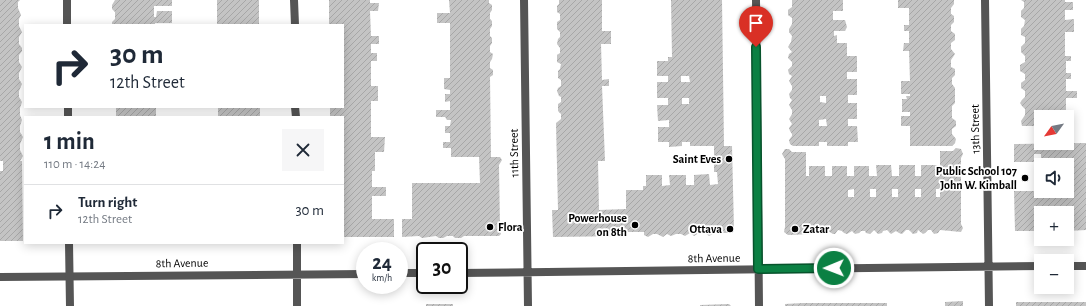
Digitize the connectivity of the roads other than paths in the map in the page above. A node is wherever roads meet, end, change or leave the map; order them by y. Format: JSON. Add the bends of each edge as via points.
{"nodes":[{"id":1,"x":67,"y":0,"type":"edge"},
{"id":2,"x":294,"y":0,"type":"edge"},
{"id":3,"x":524,"y":0,"type":"edge"},
{"id":4,"x":756,"y":0,"type":"edge"},
{"id":5,"x":985,"y":0,"type":"edge"},
{"id":6,"x":67,"y":24,"type":"edge"},
{"id":7,"x":295,"y":24,"type":"edge"},
{"id":8,"x":69,"y":244,"type":"edge"},
{"id":9,"x":297,"y":244,"type":"edge"},
{"id":10,"x":1034,"y":266,"type":"edge"},
{"id":11,"x":1074,"y":266,"type":"edge"},
{"id":12,"x":1086,"y":266,"type":"edge"},
{"id":13,"x":989,"y":267,"type":"junction"},
{"id":14,"x":758,"y":269,"type":"junction"},
{"id":15,"x":528,"y":272,"type":"junction"},
{"id":16,"x":468,"y":273,"type":"edge"},
{"id":17,"x":297,"y":274,"type":"junction"},
{"id":18,"x":356,"y":274,"type":"edge"},
{"id":19,"x":70,"y":276,"type":"junction"},
{"id":20,"x":0,"y":277,"type":"edge"},
{"id":21,"x":70,"y":306,"type":"edge"},
{"id":22,"x":297,"y":306,"type":"edge"},
{"id":23,"x":528,"y":306,"type":"edge"},
{"id":24,"x":759,"y":306,"type":"edge"},
{"id":25,"x":989,"y":306,"type":"edge"}],
"edges":[{"from":1,"to":6,"type":"street"},
{"from":2,"to":7,"type":"street"},
{"from":3,"to":15,"type":"street","name":"11th Street"},
{"from":4,"to":14,"type":"street"},
{"from":5,"to":13,"type":"street","name":"13th Street"},
{"from":8,"to":19,"type":"street"},
{"from":9,"to":17,"type":"street"},
{"from":10,"to":13,"type":"street","name":"8th Avenue"},
{"from":11,"to":12,"type":"street"},
{"from":13,"to":14,"type":"street","name":"8th Avenue"},
{"from":13,"to":25,"type":"street","name":"13th Street"},
{"from":14,"to":15,"type":"street","name":"8th Avenue"},
{"from":14,"to":24,"type":"street"},
{"from":15,"to":16,"type":"street","name":"8th Avenue"},
{"from":15,"to":23,"type":"street","name":"11th Street"},
{"from":17,"to":18,"type":"street","name":"8th Avenue"},
{"from":17,"to":19,"type":"street","name":"8th Avenue"},
{"from":17,"to":22,"type":"street"},
{"from":19,"to":20,"type":"street","name":"8th Avenue"},
{"from":19,"to":21,"type":"street"}]}
